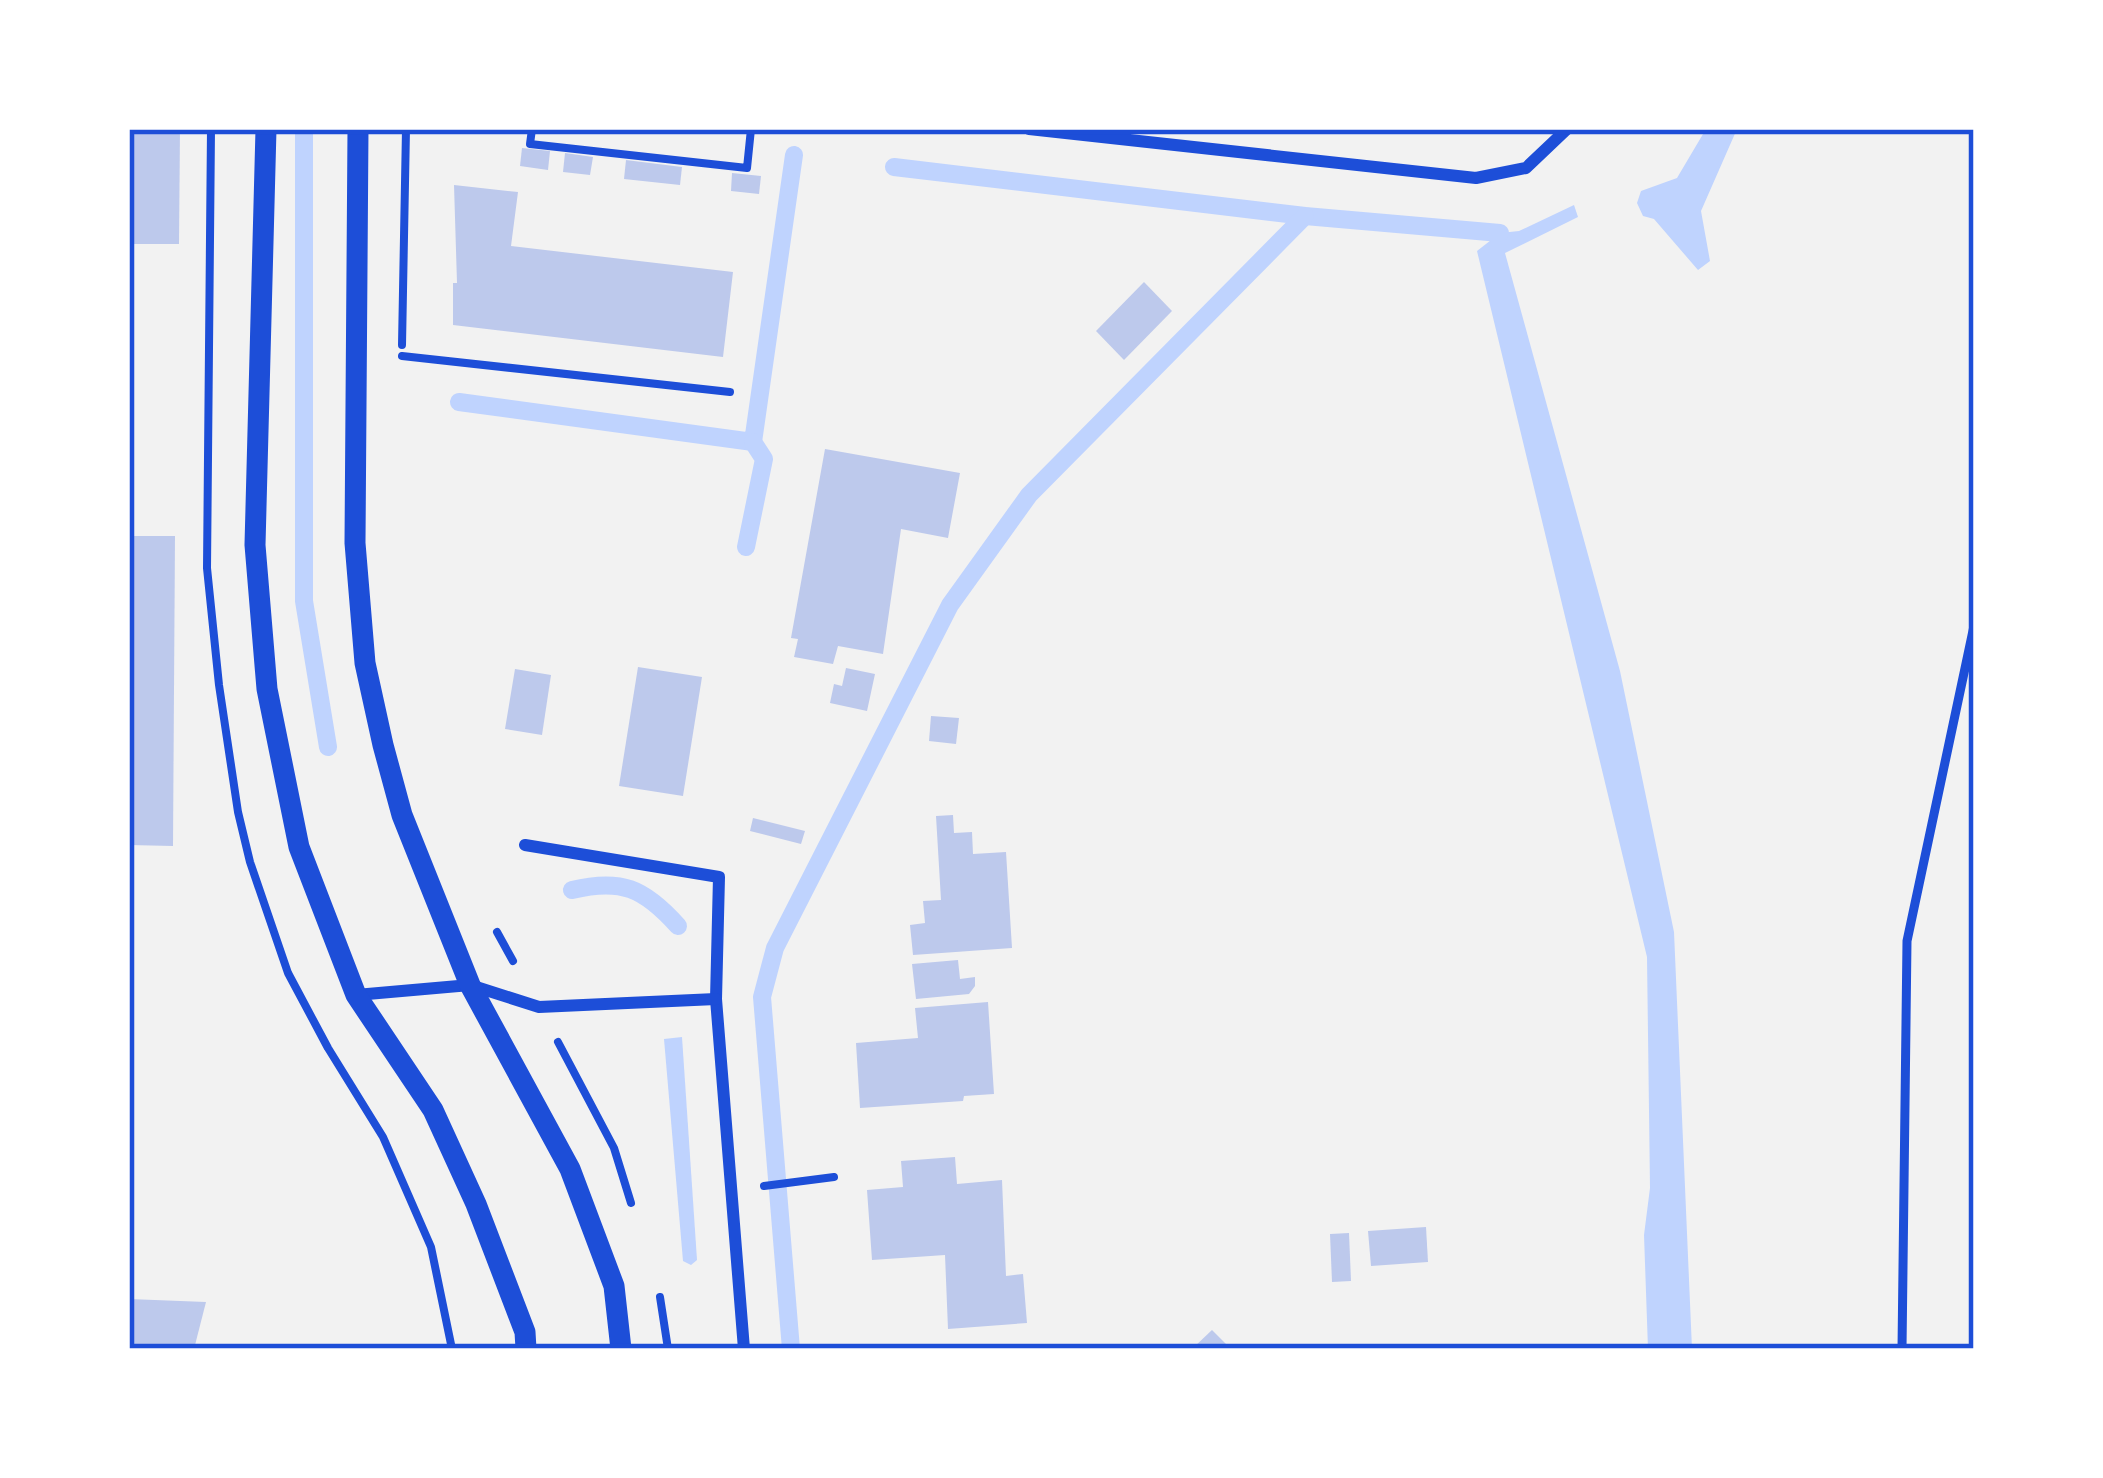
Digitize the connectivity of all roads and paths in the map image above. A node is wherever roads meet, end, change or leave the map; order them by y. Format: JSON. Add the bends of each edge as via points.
{"nodes":[{"id":1,"x":266,"y":129,"type":"edge"},
{"id":2,"x":358,"y":129,"type":"edge"},
{"id":3,"x":406,"y":129,"type":"edge"},
{"id":4,"x":532,"y":129,"type":"edge"},
{"id":5,"x":751,"y":129,"type":"edge"},
{"id":6,"x":1029,"y":129,"type":"edge"},
{"id":7,"x":1564,"y":134,"type":"edge"},
{"id":8,"x":402,"y":356,"type":"junction"},
{"id":9,"x":401,"y":378,"type":"dead end"},
{"id":10,"x":730,"y":392,"type":"dead end"},
{"id":11,"x":1974,"y":626,"type":"edge"},
{"id":12,"x":525,"y":845,"type":"dead end"},
{"id":13,"x":299,"y":848,"type":"junction"},
{"id":14,"x":250,"y":862,"type":"dead end"},
{"id":15,"x":487,"y":914,"type":"dead end"},
{"id":16,"x":470,"y":985,"type":"junction"},
{"id":17,"x":356,"y":995,"type":"junction"},
{"id":18,"x":716,"y":999,"type":"junction"},
{"id":19,"x":539,"y":1007,"type":"junction"},
{"id":20,"x":833,"y":1177,"type":"dead end"},
{"id":21,"x":752,"y":1187,"type":"dead end"},
{"id":22,"x":635,"y":1216,"type":"dead end"},
{"id":23,"x":656,"y":1284,"type":"dead end"},
{"id":24,"x":526,"y":1349,"type":"edge"},
{"id":25,"x":621,"y":1349,"type":"edge"},
{"id":26,"x":668,"y":1349,"type":"edge"},
{"id":27,"x":744,"y":1349,"type":"edge"},
{"id":28,"x":1902,"y":1349,"type":"edge"}],
"edges":[{"from":1,"to":13,"type":"street","via":[[255,545],[267,689]]},
{"from":2,"to":16,"type":"street","via":[[355,543],[365,663],[402,815]]},
{"from":3,"to":8,"type":"path"},
{"from":4,"to":5,"type":"path","via":[[530,144],[747,168]]},
{"from":6,"to":7,"type":"street","via":[[1476,178],[1526,168]]},
{"from":8,"to":9,"type":"path"},
{"from":8,"to":10,"type":"path"},
{"from":11,"to":28,"type":"lane","via":[[1907,941]]},
{"from":12,"to":18,"type":"street","via":[[719,877]]},
{"from":13,"to":14,"type":"path"},
{"from":13,"to":17,"type":"street"},
{"from":15,"to":19,"type":"path"},
{"from":16,"to":17,"type":"street"},
{"from":16,"to":19,"type":"street"},
{"from":16,"to":25,"type":"street","via":[[570,1169],[614,1286]]},
{"from":17,"to":24,"type":"street","via":[[433,1110]]},
{"from":18,"to":19,"type":"street"},
{"from":18,"to":27,"type":"street"},
{"from":19,"to":22,"type":"path","via":[[614,1148]]},
{"from":20,"to":21,"type":"path"},
{"from":23,"to":26,"type":"path"}]}
